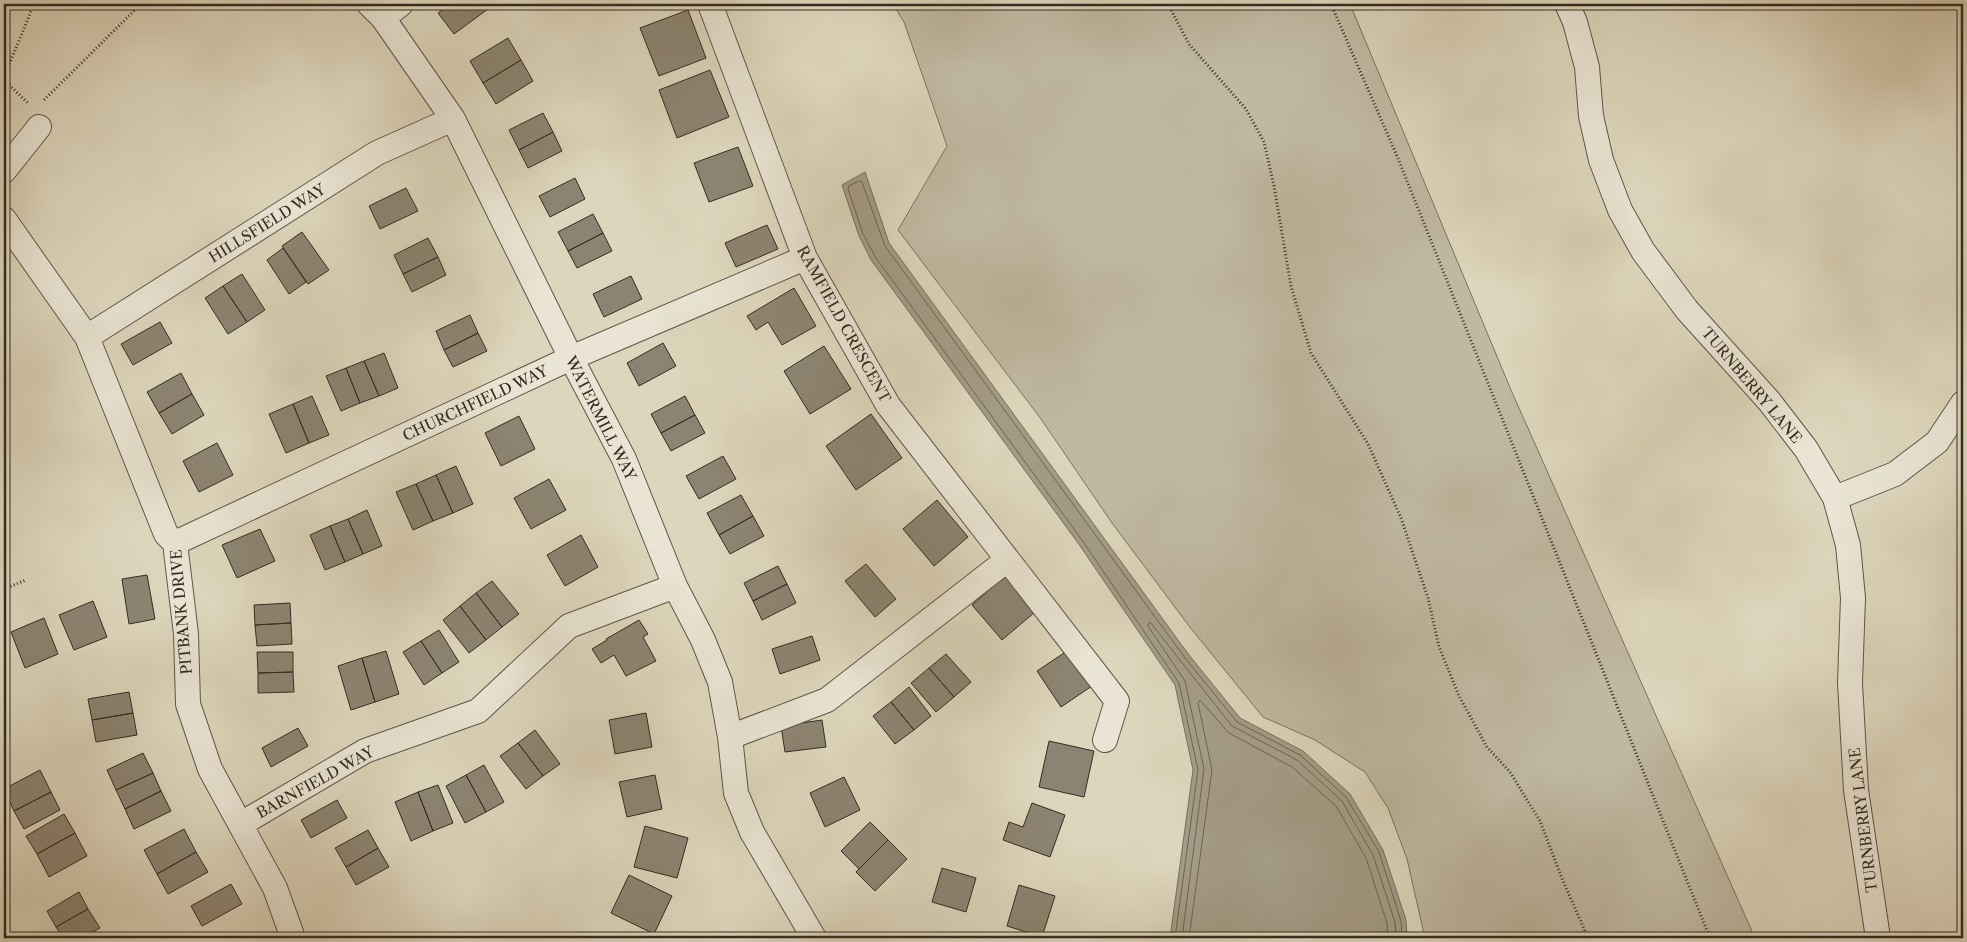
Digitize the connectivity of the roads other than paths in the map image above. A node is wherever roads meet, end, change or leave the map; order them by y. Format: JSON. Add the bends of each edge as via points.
{"nodes":[{"id":1,"x":710,"y":4,"type":"edge"},
{"id":2,"x":1567,"y":4,"type":"edge"},
{"id":3,"x":384,"y":8,"type":"edge"},
{"id":4,"x":37,"y":118,"type":"road end"},
{"id":5,"x":453,"y":119,"type":"junction"},
{"id":6,"x":4,"y":171,"type":"edge"},
{"id":7,"x":4,"y":219,"type":"edge"},
{"id":8,"x":804,"y":258,"type":"junction"},
{"id":9,"x":87,"y":337,"type":"junction"},
{"id":10,"x":571,"y":358,"type":"junction"},
{"id":11,"x":1963,"y":403,"type":"edge"},
{"id":12,"x":1835,"y":498,"type":"junction"},
{"id":13,"x":175,"y":543,"type":"junction"},
{"id":14,"x":1007,"y":560,"type":"junction"},
{"id":15,"x":675,"y":586,"type":"junction"},
{"id":16,"x":730,"y":737,"type":"junction"},
{"id":17,"x":1105,"y":740,"type":"dead end"},
{"id":18,"x":241,"y":824,"type":"junction"},
{"id":19,"x":293,"y":938,"type":"edge"},
{"id":20,"x":814,"y":938,"type":"edge"},
{"id":21,"x":1878,"y":938,"type":"edge"}],
"edges":[{"from":1,"to":8,"type":"street","name":"RAMFIELD CRESCENT"},
{"from":2,"to":12,"type":"street","name":"TURNBERRY LANE","via":[[1587,66],[1591,116],[1601,160],[1620,210],[1643,251],[1687,310],[1806,449]]},
{"from":3,"to":5,"type":"street","name":"WATERMILL WAY"},
{"from":4,"to":6,"type":"street"},
{"from":5,"to":9,"type":"street","name":"HILLSFIELD WAY","via":[[377,153]]},
{"from":5,"to":10,"type":"street","name":"WATERMILL WAY"},
{"from":7,"to":9,"type":"street","name":"PITBANK DRIVE"},
{"from":8,"to":10,"type":"street","name":"CHURCHFIELD WAY"},
{"from":8,"to":14,"type":"street","name":"RAMFIELD CRESCENT","via":[[888,405]]},
{"from":9,"to":13,"type":"street","name":"PITBANK DRIVE","via":[[166,534]]},
{"from":10,"to":13,"type":"street","name":"CHURCHFIELD WAY"},
{"from":10,"to":15,"type":"street","name":"WATERMILL WAY","via":[[624,459]]},
{"from":11,"to":12,"type":"street","via":[[1937,442],[1895,474]]},
{"from":12,"to":21,"type":"street","name":"TURNBERRY LANE","via":[[1848,545],[1853,598],[1850,683],[1856,790]]},
{"from":13,"to":18,"type":"street","name":"PITBANK DRIVE","via":[[186,634],[188,704],[210,769]]},
{"from":14,"to":16,"type":"street","via":[[826,700]]},
{"from":14,"to":17,"type":"street","name":"RAMFIELD CRESCENT","via":[[1117,700]]},
{"from":15,"to":16,"type":"street","name":"WATERMILL WAY","via":[[720,682]]},
{"from":15,"to":18,"type":"street","name":"BARNFIELD WAY","via":[[569,626],[478,710],[365,751]]},
{"from":16,"to":20,"type":"street","name":"WATERMILL WAY","via":[[736,793],[752,832]]},
{"from":18,"to":19,"type":"street","name":"PITBANK DRIVE","via":[[275,888]]}]}
